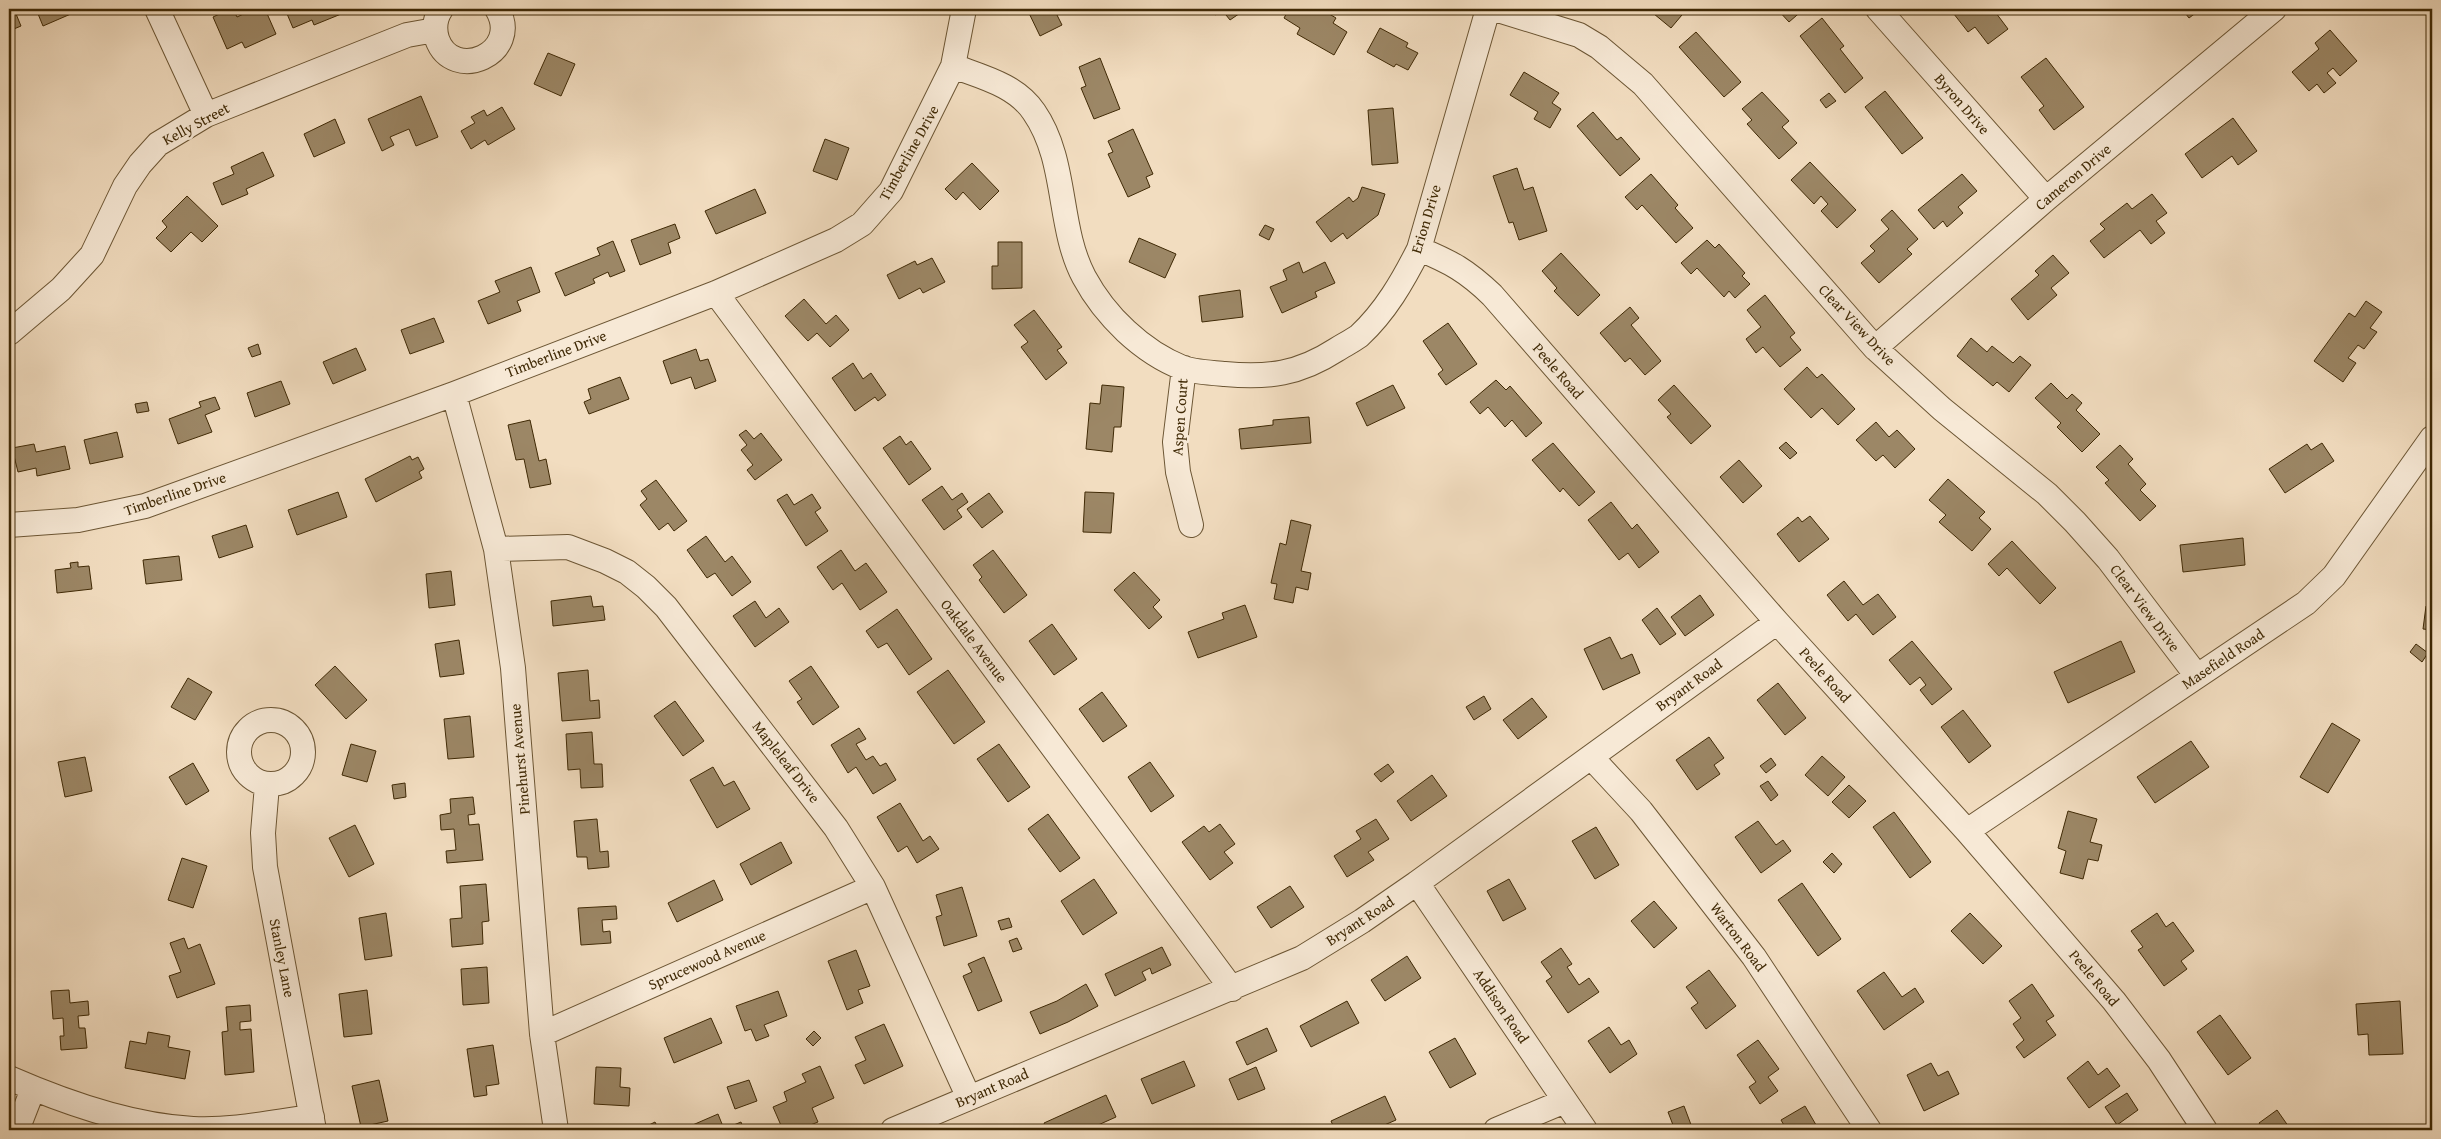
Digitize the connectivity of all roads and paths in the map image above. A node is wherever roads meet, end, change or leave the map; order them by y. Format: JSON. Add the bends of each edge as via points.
{"nodes":[{"id":1,"x":157,"y":9,"type":"edge"},
{"id":2,"x":497,"y":9,"type":"edge"},
{"id":3,"x":964,"y":9,"type":"edge"},
{"id":4,"x":1488,"y":9,"type":"edge"},
{"id":5,"x":1496,"y":9,"type":"edge"},
{"id":6,"x":1878,"y":9,"type":"edge"},
{"id":7,"x":2274,"y":9,"type":"edge"},
{"id":8,"x":438,"y":19,"type":"edge"},
{"id":9,"x":953,"y":66,"type":"junction"},
{"id":10,"x":206,"y":115,"type":"junction"},
{"id":11,"x":2046,"y":199,"type":"junction"},
{"id":12,"x":1419,"y":249,"type":"junction"},
{"id":13,"x":716,"y":293,"type":"junction"},
{"id":14,"x":9,"y":333,"type":"edge"},
{"id":15,"x":1876,"y":348,"type":"junction"},
{"id":16,"x":1184,"y":368,"type":"junction"},
{"id":17,"x":454,"y":394,"type":"junction"},
{"id":18,"x":2432,"y":438,"type":"edge"},
{"id":19,"x":9,"y":525,"type":"edge"},
{"id":20,"x":1191,"y":525,"type":"dead end"},
{"id":21,"x":496,"y":549,"type":"junction"},
{"id":22,"x":1777,"y":622,"type":"junction"},
{"id":23,"x":2197,"y":676,"type":"junction"},
{"id":24,"x":1591,"y":757,"type":"junction"},
{"id":25,"x":267,"y":785,"type":"dead end"},
{"id":26,"x":1967,"y":832,"type":"junction"},
{"id":27,"x":1417,"y":883,"type":"junction"},
{"id":28,"x":872,"y":886,"type":"junction"},
{"id":29,"x":1232,"y":989,"type":"junction"},
{"id":30,"x":542,"y":1034,"type":"junction"},
{"id":31,"x":9,"y":1078,"type":"edge"},
{"id":32,"x":33,"y":1088,"type":"junction"},
{"id":33,"x":968,"y":1098,"type":"junction"},
{"id":34,"x":1565,"y":1101,"type":"junction"},
{"id":35,"x":313,"y":1124,"type":"edge"},
{"id":36,"x":17,"y":1130,"type":"edge"},
{"id":37,"x":556,"y":1130,"type":"edge"},
{"id":38,"x":893,"y":1130,"type":"edge"},
{"id":39,"x":1496,"y":1130,"type":"edge"},
{"id":40,"x":1585,"y":1130,"type":"edge"},
{"id":41,"x":1869,"y":1130,"type":"edge"},
{"id":42,"x":2205,"y":1130,"type":"edge"}],
"edges":[{"from":1,"to":10,"type":"street"},
{"from":2,"to":8,"type":"street","name":"Kelly Street","via":[[502,35],[492,52],[482,59],[463,61],[451,56],[438,42]]},
{"from":3,"to":9,"type":"street","name":"Timberline Drive"},
{"from":4,"to":12,"type":"street","name":"Erion Drive"},
{"from":5,"to":15,"type":"street","name":"Clear View Drive","via":[[1579,35],[1620,63],[1643,84]]},
{"from":6,"to":11,"type":"street","name":"Byron Drive"},
{"from":7,"to":11,"type":"street","name":"Cameron Drive"},
{"from":8,"to":10,"type":"street","name":"Kelly Street","via":[[407,35]]},
{"from":9,"to":13,"type":"street","name":"Timberline Drive","via":[[891,191],[862,224],[836,240]]},
{"from":9,"to":16,"type":"street","name":"Erion Drive","via":[[1010,90],[1033,110],[1050,143],[1074,255],[1088,284],[1112,318],[1130,334]]},
{"from":10,"to":14,"type":"street","name":"Kelly Street","via":[[158,144],[126,186],[92,255],[61,289]]},
{"from":11,"to":15,"type":"street","name":"Cameron Drive"},
{"from":12,"to":16,"type":"street","name":"Erion Drive","via":[[1392,298],[1358,336],[1324,358],[1294,371],[1269,376],[1214,374]]},
{"from":12,"to":22,"type":"street","name":"Peele Road","via":[[1452,263],[1492,295]]},
{"from":13,"to":17,"type":"street","name":"Timberline Drive"},
{"from":13,"to":29,"type":"street","name":"Oakdale Avenue"},
{"from":15,"to":23,"type":"street","name":"Clear View Drive","via":[[1936,403],[2047,494],[2075,522],[2108,559]]},
{"from":16,"to":20,"type":"street","name":"Aspen Court","via":[[1176,442],[1178,472]]},
{"from":17,"to":19,"type":"street","name":"Timberline Drive","via":[[145,506],[78,520]]},
{"from":17,"to":21,"type":"street","name":"Pinehurst Avenue"},
{"from":18,"to":23,"type":"street","name":"Masefield Road","via":[[2334,576],[2306,603]]},
{"from":21,"to":28,"type":"street","name":"Mapleleaf Drive","via":[[568,547],[606,561],[646,587],[666,608],[836,828]]},
{"from":21,"to":30,"type":"street","name":"Pinehurst Avenue","via":[[513,668]]},
{"from":22,"to":24,"type":"street","name":"Bryant Road"},
{"from":22,"to":26,"type":"street","name":"Peele Road"},
{"from":23,"to":26,"type":"street","name":"Masefield Road"},
{"from":24,"to":27,"type":"street","name":"Bryant Road"},
{"from":24,"to":41,"type":"street","name":"Warton Road","via":[[1641,811],[1754,957]]},
{"from":25,"to":35,"type":"street","name":"Stanley Lane","via":[[263,833],[265,867]]},
{"from":26,"to":42,"type":"street","name":"Peele Road","via":[[2114,1001],[2159,1060]]},
{"from":27,"to":29,"type":"street","name":"Bryant Road","via":[[1302,958]]},
{"from":27,"to":34,"type":"street","name":"Addison Road"},
{"from":28,"to":30,"type":"street","name":"Sprucewood Avenue"},
{"from":28,"to":33,"type":"street","name":"Mapleleaf Drive"},
{"from":29,"to":33,"type":"street","name":"Bryant Road"},
{"from":30,"to":37,"type":"street","name":"Pinehurst Avenue"},
{"from":31,"to":32,"type":"street"},
{"from":32,"to":35,"type":"street","via":[[112,1114],[160,1125],[226,1129]]},
{"from":32,"to":36,"type":"street"},
{"from":33,"to":38,"type":"street","name":"Bryant Road"},
{"from":34,"to":39,"type":"street"},
{"from":34,"to":40,"type":"street","name":"Addison Road"}]}
